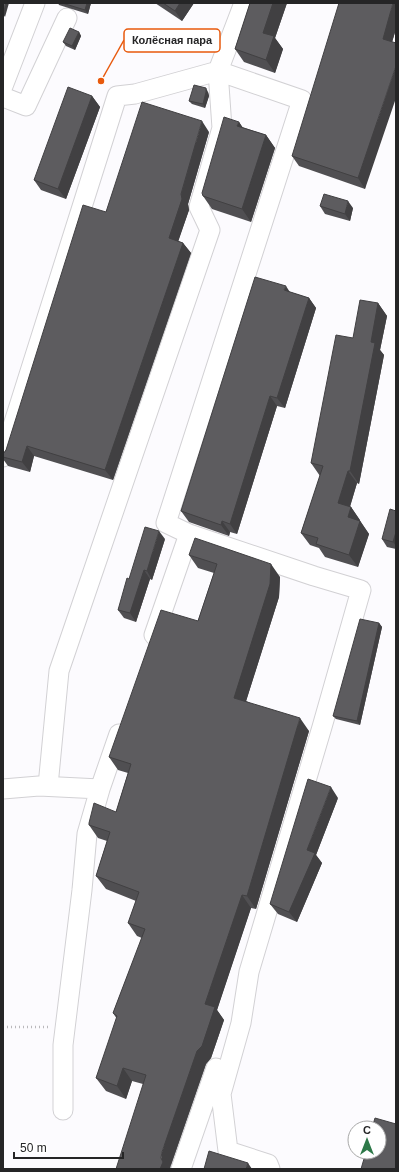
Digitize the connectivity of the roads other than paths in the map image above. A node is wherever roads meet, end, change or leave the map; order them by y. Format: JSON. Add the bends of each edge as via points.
{"nodes":[{"id":1,"x":35,"y":3,"type":"edge"},
{"id":2,"x":244,"y":3,"type":"edge"},
{"id":3,"x":67,"y":18,"type":"dead end"},
{"id":4,"x":218,"y":71,"type":"junction"},
{"id":5,"x":3,"y":86,"type":"edge"},
{"id":6,"x":3,"y":97,"type":"edge"},
{"id":7,"x":3,"y":457,"type":"edge"},
{"id":8,"x":189,"y":534,"type":"junction"},
{"id":9,"x":147,"y":654,"type":"edge"},
{"id":10,"x":126,"y":714,"type":"edge"},
{"id":11,"x":48,"y":786,"type":"junction"},
{"id":12,"x":3,"y":789,"type":"edge"},
{"id":13,"x":100,"y":790,"type":"junction"},
{"id":14,"x":249,"y":972,"type":"junction"},
{"id":15,"x":63,"y":1110,"type":"dead end"},
{"id":16,"x":181,"y":1169,"type":"edge"},
{"id":17,"x":270,"y":1169,"type":"edge"}],
"edges":[{"from":1,"to":5,"type":"lane"},
{"from":2,"to":4,"type":"lane"},
{"from":3,"to":6,"type":"lane","via":[[26,106]]},
{"from":4,"to":7,"type":"lane","via":[[135,94],[117,96]]},
{"from":4,"to":8,"type":"lane","via":[[302,100],[166,523]]},
{"from":4,"to":11,"type":"lane","via":[[222,128],[199,207],[210,230],[58,671]]},
{"from":8,"to":9,"type":"lane"},
{"from":8,"to":14,"type":"lane","via":[[361,590]]},
{"from":10,"to":13,"type":"lane"},
{"from":11,"to":12,"type":"lane"},
{"from":11,"to":13,"type":"lane"},
{"from":13,"to":15,"type":"lane","via":[[87,834],[63,1044]]},
{"from":14,"to":16,"type":"lane"},
{"from":14,"to":17,"type":"lane","via":[[241,1023],[221,1094],[228,1151],[268,1164]]}]}
